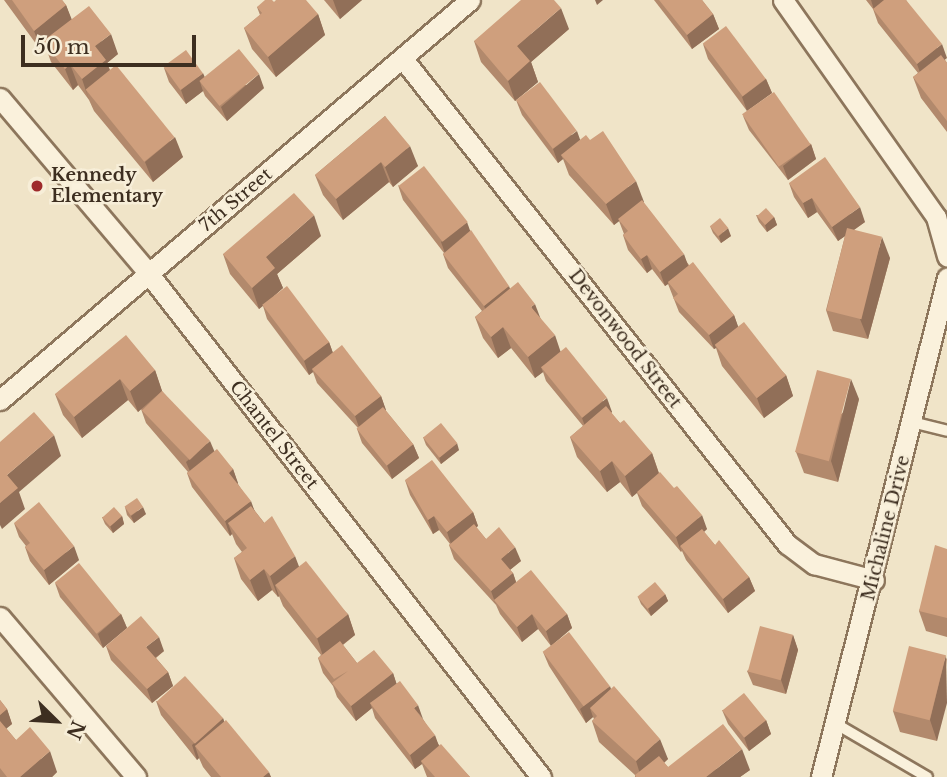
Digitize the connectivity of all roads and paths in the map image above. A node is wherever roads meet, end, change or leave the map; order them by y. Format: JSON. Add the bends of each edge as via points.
{"nodes":[{"id":1,"x":470,"y":0,"type":"edge"},
{"id":2,"x":783,"y":0,"type":"edge"},
{"id":3,"x":403,"y":59,"type":"junction"},
{"id":4,"x":0,"y":98,"type":"edge"},
{"id":5,"x":947,"y":256,"type":"edge"},
{"id":6,"x":149,"y":274,"type":"junction"},
{"id":7,"x":946,"y":284,"type":"edge"},
{"id":8,"x":0,"y":400,"type":"edge"},
{"id":9,"x":912,"y":422,"type":"junction"},
{"id":10,"x":947,"y":431,"type":"edge"},
{"id":11,"x":874,"y":580,"type":"junction"},
{"id":12,"x":0,"y":617,"type":"edge"},
{"id":13,"x":838,"y":725,"type":"junction"},
{"id":14,"x":136,"y":777,"type":"edge"},
{"id":15,"x":541,"y":777,"type":"edge"},
{"id":16,"x":821,"y":777,"type":"edge"},
{"id":17,"x":926,"y":777,"type":"edge"}],
"edges":[{"from":1,"to":3,"type":"street","name":"7th Street"},
{"from":2,"to":5,"type":"street","via":[[936,217]]},
{"from":3,"to":6,"type":"street","name":"7th Street"},
{"from":3,"to":11,"type":"street","name":"Devonwood Street","via":[[787,544],[814,564]]},
{"from":4,"to":6,"type":"street","name":"Chantel Street"},
{"from":6,"to":8,"type":"street","name":"7th Street"},
{"from":6,"to":15,"type":"street","name":"Chantel Street"},
{"from":7,"to":9,"type":"street","name":"Michaline Drive"},
{"from":9,"to":10,"type":"lane"},
{"from":9,"to":11,"type":"street","name":"Michaline Drive"},
{"from":11,"to":13,"type":"street","name":"Michaline Drive"},
{"from":12,"to":14,"type":"street"},
{"from":13,"to":16,"type":"street","name":"Michaline Drive"},
{"from":13,"to":17,"type":"lane"}]}
